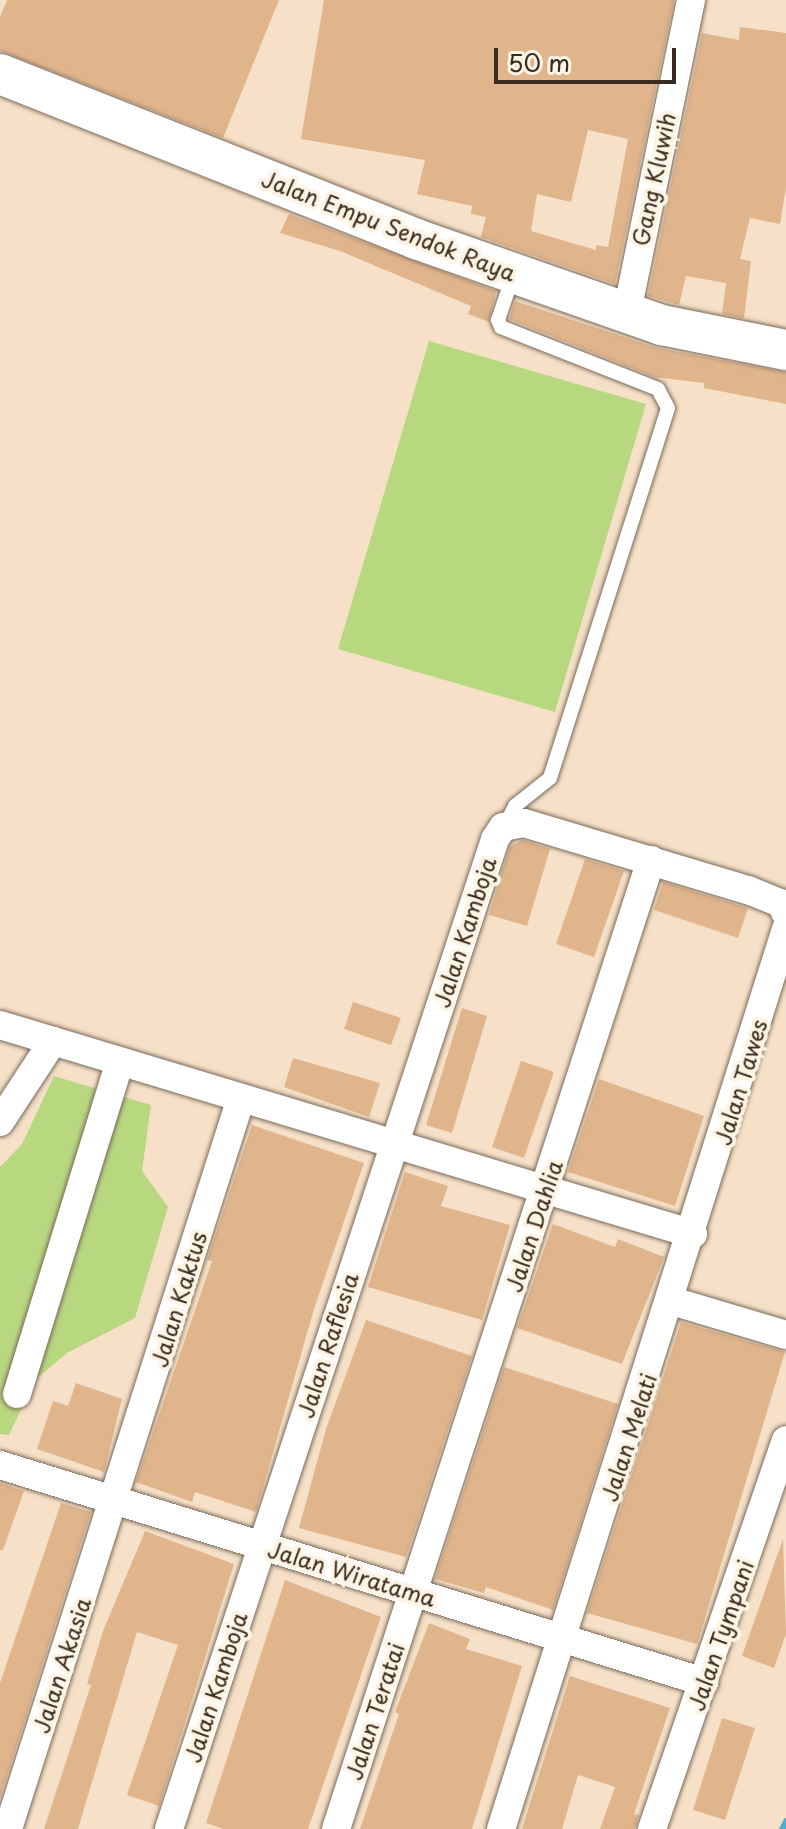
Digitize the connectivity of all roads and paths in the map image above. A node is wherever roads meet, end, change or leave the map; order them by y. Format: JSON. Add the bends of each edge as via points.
{"nodes":[{"id":1,"x":691,"y":0,"type":"edge"},
{"id":2,"x":0,"y":74,"type":"edge"},
{"id":3,"x":514,"y":272,"type":"junction"},
{"id":4,"x":627,"y":312,"type":"junction"},
{"id":5,"x":786,"y":350,"type":"edge"},
{"id":6,"x":503,"y":827,"type":"junction"},
{"id":7,"x":651,"y":860,"type":"junction"},
{"id":8,"x":786,"y":914,"type":"edge"},
{"id":9,"x":786,"y":929,"type":"edge"},
{"id":10,"x":0,"y":1025,"type":"edge"},
{"id":11,"x":53,"y":1041,"type":"junction"},
{"id":12,"x":120,"y":1062,"type":"junction"},
{"id":13,"x":241,"y":1098,"type":"junction"},
{"id":14,"x":0,"y":1122,"type":"edge"},
{"id":15,"x":393,"y":1144,"type":"junction"},
{"id":16,"x":545,"y":1190,"type":"junction"},
{"id":17,"x":693,"y":1234,"type":"junction"},
{"id":18,"x":672,"y":1301,"type":"junction"},
{"id":19,"x":786,"y":1335,"type":"edge"},
{"id":20,"x":17,"y":1394,"type":"dead end"},
{"id":21,"x":786,"y":1440,"type":"edge"},
{"id":22,"x":0,"y":1465,"type":"edge"},
{"id":23,"x":115,"y":1500,"type":"junction"},
{"id":24,"x":261,"y":1545,"type":"junction"},
{"id":25,"x":412,"y":1592,"type":"junction"},
{"id":26,"x":562,"y":1639,"type":"junction"},
{"id":27,"x":704,"y":1682,"type":"junction"},
{"id":28,"x":8,"y":1829,"type":"edge"},
{"id":29,"x":169,"y":1829,"type":"edge"},
{"id":30,"x":336,"y":1829,"type":"edge"},
{"id":31,"x":501,"y":1829,"type":"edge"},
{"id":32,"x":652,"y":1829,"type":"edge"}],
"edges":[{"from":1,"to":4,"type":"street","name":"Gang Kluwih"},
{"from":2,"to":3,"type":"main road","name":"Jalan Empu Sendok Raya","via":[[416,239]]},
{"from":3,"to":4,"type":"main road","name":"Jalan Empu Sendok Raya"},
{"from":3,"to":6,"type":"lane","via":[[498,320],[501,327],[658,389],[668,408],[550,778],[515,806]]},
{"from":4,"to":5,"type":"main road","name":"Jalan Empu Sendok Raya","via":[[662,325]]},
{"from":6,"to":7,"type":"street","via":[[524,823]]},
{"from":6,"to":15,"type":"street","name":"Jalan Kamboja"},
{"from":7,"to":8,"type":"street","via":[[781,903]]},
{"from":7,"to":16,"type":"street","name":"Jalan Dahlia"},
{"from":9,"to":17,"type":"street","name":"Jalan Tawes"},
{"from":10,"to":11,"type":"street"},
{"from":11,"to":12,"type":"street"},
{"from":11,"to":14,"type":"street"},
{"from":12,"to":13,"type":"street"},
{"from":12,"to":20,"type":"street"},
{"from":13,"to":15,"type":"street"},
{"from":13,"to":23,"type":"street","name":"Jalan Kaktus"},
{"from":15,"to":16,"type":"street"},
{"from":15,"to":24,"type":"street","name":"Jalan Raflesia"},
{"from":16,"to":17,"type":"street"},
{"from":16,"to":25,"type":"street","name":"Jalan Dahlia"},
{"from":17,"to":18,"type":"street","name":"Jalan Melati"},
{"from":18,"to":19,"type":"street"},
{"from":18,"to":26,"type":"street","name":"Jalan Melati"},
{"from":21,"to":27,"type":"street","name":"Jalan Tympani"},
{"from":22,"to":23,"type":"street","name":"Jalan Wiratama"},
{"from":23,"to":24,"type":"street","name":"Jalan Wiratama"},
{"from":23,"to":28,"type":"street","name":"Jalan Akasia"},
{"from":24,"to":25,"type":"street","name":"Jalan Wiratama"},
{"from":24,"to":29,"type":"street","name":"Jalan Kamboja"},
{"from":25,"to":26,"type":"street","name":"Jalan Wiratama"},
{"from":25,"to":30,"type":"street","name":"Jalan Teratai"},
{"from":26,"to":27,"type":"street","name":"Jalan Wiratama"},
{"from":26,"to":31,"type":"street","name":"Jalan Melati"},
{"from":27,"to":32,"type":"street","name":"Jalan Tympani"}]}
